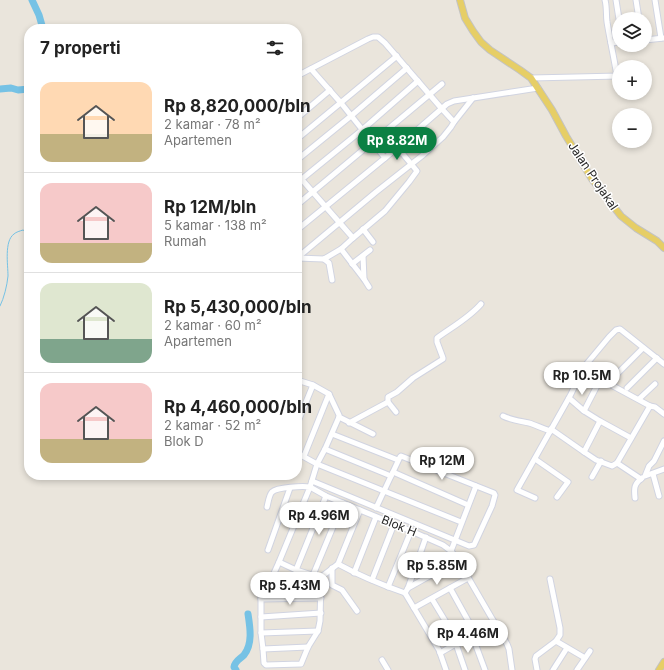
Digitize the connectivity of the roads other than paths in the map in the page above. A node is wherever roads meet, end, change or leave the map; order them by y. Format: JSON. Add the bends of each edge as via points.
{"nodes":[{"id":1,"x":460,"y":0,"type":"edge"},
{"id":2,"x":605,"y":0,"type":"edge"},
{"id":3,"x":616,"y":0,"type":"edge"},
{"id":4,"x":636,"y":0,"type":"edge"},
{"id":5,"x":655,"y":0,"type":"edge"},
{"id":6,"x":618,"y":12,"type":"edge"},
{"id":7,"x":638,"y":12,"type":"edge"},
{"id":8,"x":663,"y":38,"type":"edge"},
{"id":9,"x":652,"y":39,"type":"edge"},
{"id":10,"x":611,"y":43,"type":"joint"},
{"id":11,"x":397,"y":56,"type":"junction"},
{"id":12,"x":615,"y":60,"type":"edge"},
{"id":13,"x":407,"y":68,"type":"junction"},
{"id":14,"x":312,"y":69,"type":"junction"},
{"id":15,"x":302,"y":74,"type":"edge"},
{"id":16,"x":612,"y":76,"type":"edge"},
{"id":17,"x":531,"y":78,"type":"junction"},
{"id":18,"x":418,"y":81,"type":"junction"},
{"id":19,"x":442,"y":84,"type":"dead end"},
{"id":20,"x":538,"y":88,"type":"junction"},
{"id":21,"x":330,"y":90,"type":"junction"},
{"id":22,"x":430,"y":95,"type":"junction"},
{"id":23,"x":473,"y":98,"type":"junction"},
{"id":24,"x":341,"y":103,"type":"junction"},
{"id":25,"x":442,"y":109,"type":"junction"},
{"id":26,"x":302,"y":114,"type":"edge"},
{"id":27,"x":351,"y":116,"type":"junction"},
{"id":28,"x":454,"y":122,"type":"junction"},
{"id":29,"x":362,"y":130,"type":"junction"},
{"id":30,"x":302,"y":136,"type":"edge"},
{"id":31,"x":372,"y":142,"type":"junction"},
{"id":32,"x":397,"y":147,"type":"junction"},
{"id":33,"x":302,"y":156,"type":"edge"},
{"id":34,"x":385,"y":158,"type":"junction"},
{"id":35,"x":411,"y":164,"type":"junction"},
{"id":36,"x":302,"y":180,"type":"joint"},
{"id":37,"x":313,"y":192,"type":"junction"},
{"id":38,"x":302,"y":201,"type":"edge"},
{"id":39,"x":326,"y":206,"type":"junction"},
{"id":40,"x":339,"y":223,"type":"junction"},
{"id":41,"x":302,"y":226,"type":"edge"},
{"id":42,"x":362,"y":229,"type":"junction"},
{"id":43,"x":353,"y":238,"type":"junction"},
{"id":44,"x":373,"y":242,"type":"dead end"},
{"id":45,"x":664,"y":248,"type":"edge"},
{"id":46,"x":341,"y":249,"type":"junction"},
{"id":47,"x":370,"y":250,"type":"dead end"},
{"id":48,"x":302,"y":254,"type":"edge"},
{"id":49,"x":363,"y":256,"type":"junction"},
{"id":50,"x":302,"y":258,"type":"edge"},
{"id":51,"x":324,"y":259,"type":"junction"},
{"id":52,"x":352,"y":264,"type":"junction"},
{"id":53,"x":364,"y":279,"type":"junction"},
{"id":54,"x":332,"y":280,"type":"dead end"},
{"id":55,"x":369,"y":288,"type":"dead end"},
{"id":56,"x":481,"y":304,"type":"dead end"},
{"id":57,"x":643,"y":348,"type":"junction"},
{"id":58,"x":657,"y":358,"type":"junction"},
{"id":59,"x":664,"y":364,"type":"edge"},
{"id":60,"x":584,"y":367,"type":"junction"},
{"id":61,"x":601,"y":378,"type":"junction"},
{"id":62,"x":611,"y":380,"type":"dead end"},
{"id":63,"x":302,"y":382,"type":"edge"},
{"id":64,"x":655,"y":384,"type":"dead end"},
{"id":65,"x":312,"y":385,"type":"junction"},
{"id":66,"x":627,"y":388,"type":"dead end"},
{"id":67,"x":329,"y":394,"type":"junction"},
{"id":68,"x":569,"y":398,"type":"junction"},
{"id":69,"x":639,"y":399,"type":"junction"},
{"id":70,"x":388,"y":402,"type":"junction"},
{"id":71,"x":650,"y":406,"type":"junction"},
{"id":72,"x":302,"y":411,"type":"edge"},
{"id":73,"x":584,"y":411,"type":"junction"},
{"id":74,"x":396,"y":412,"type":"dead end"},
{"id":75,"x":664,"y":414,"type":"edge"},
{"id":76,"x":503,"y":416,"type":"dead end"},
{"id":77,"x":339,"y":417,"type":"junction"},
{"id":78,"x":600,"y":421,"type":"junction"},
{"id":79,"x":349,"y":423,"type":"junction"},
{"id":80,"x":551,"y":430,"type":"junction"},
{"id":81,"x":332,"y":434,"type":"junction"},
{"id":82,"x":373,"y":434,"type":"dead end"},
{"id":83,"x":631,"y":438,"type":"junction"},
{"id":84,"x":664,"y":441,"type":"edge"},
{"id":85,"x":325,"y":449,"type":"junction"},
{"id":86,"x":584,"y":452,"type":"junction"},
{"id":87,"x":304,"y":456,"type":"joint"},
{"id":88,"x":535,"y":459,"type":"junction"},
{"id":89,"x":398,"y":460,"type":"junction"},
{"id":90,"x":600,"y":461,"type":"junction"},
{"id":91,"x":317,"y":464,"type":"junction"},
{"id":92,"x":616,"y":464,"type":"junction"},
{"id":93,"x":664,"y":470,"type":"edge"},
{"id":94,"x":392,"y":474,"type":"junction"},
{"id":95,"x":653,"y":474,"type":"junction"},
{"id":96,"x":592,"y":477,"type":"dead end"},
{"id":97,"x":643,"y":478,"type":"junction"},
{"id":98,"x":312,"y":481,"type":"junction"},
{"id":99,"x":476,"y":486,"type":"junction"},
{"id":100,"x":310,"y":487,"type":"junction"},
{"id":101,"x":290,"y":488,"type":"junction"},
{"id":102,"x":384,"y":492,"type":"junction"},
{"id":103,"x":326,"y":496,"type":"junction"},
{"id":104,"x":659,"y":496,"type":"dead end"},
{"id":105,"x":557,"y":497,"type":"dead end"},
{"id":106,"x":535,"y":498,"type":"dead end"},
{"id":107,"x":635,"y":498,"type":"dead end"},
{"id":108,"x":343,"y":503,"type":"junction"},
{"id":109,"x":468,"y":505,"type":"junction"},
{"id":110,"x":267,"y":507,"type":"dead end"},
{"id":111,"x":376,"y":508,"type":"junction"},
{"id":112,"x":360,"y":510,"type":"junction"},
{"id":113,"x":376,"y":517,"type":"junction"},
{"id":114,"x":461,"y":522,"type":"junction"},
{"id":115,"x":394,"y":524,"type":"junction"},
{"id":116,"x":411,"y":530,"type":"junction"},
{"id":117,"x":426,"y":537,"type":"junction"},
{"id":118,"x":455,"y":541,"type":"junction"},
{"id":119,"x":268,"y":550,"type":"dead end"},
{"id":120,"x":451,"y":551,"type":"junction"},
{"id":121,"x":458,"y":560,"type":"junction"},
{"id":122,"x":279,"y":562,"type":"junction"},
{"id":123,"x":338,"y":564,"type":"junction"},
{"id":124,"x":332,"y":568,"type":"junction"},
{"id":125,"x":296,"y":570,"type":"junction"},
{"id":126,"x":354,"y":573,"type":"junction"},
{"id":127,"x":317,"y":576,"type":"junction"},
{"id":128,"x":468,"y":578,"type":"junction"},
{"id":129,"x":550,"y":579,"type":"dead end"},
{"id":130,"x":372,"y":580,"type":"junction"},
{"id":131,"x":270,"y":582,"type":"junction"},
{"id":132,"x":388,"y":587,"type":"junction"},
{"id":133,"x":408,"y":588,"type":"junction"},
{"id":134,"x":450,"y":588,"type":"junction"},
{"id":135,"x":405,"y":593,"type":"junction"},
{"id":136,"x":321,"y":598,"type":"junction"},
{"id":137,"x":261,"y":599,"type":"junction"},
{"id":138,"x":432,"y":599,"type":"junction"},
{"id":139,"x":414,"y":608,"type":"junction"},
{"id":140,"x":358,"y":611,"type":"dead end"},
{"id":141,"x":321,"y":613,"type":"junction"},
{"id":142,"x":261,"y":616,"type":"junction"},
{"id":143,"x":494,"y":622,"type":"junction"},
{"id":144,"x":318,"y":631,"type":"junction"},
{"id":145,"x":261,"y":633,"type":"junction"},
{"id":146,"x":473,"y":634,"type":"junction"},
{"id":147,"x":556,"y":641,"type":"junction"},
{"id":148,"x":457,"y":643,"type":"junction"},
{"id":149,"x":308,"y":647,"type":"junction"},
{"id":150,"x":568,"y":648,"type":"junction"},
{"id":151,"x":263,"y":649,"type":"junction"},
{"id":152,"x":590,"y":651,"type":"dead end"},
{"id":153,"x":440,"y":653,"type":"junction"},
{"id":154,"x":585,"y":658,"type":"junction"},
{"id":155,"x":382,"y":660,"type":"dead end"},
{"id":156,"x":664,"y":662,"type":"edge"},
{"id":157,"x":388,"y":670,"type":"edge"},
{"id":158,"x":446,"y":670,"type":"edge"},
{"id":159,"x":465,"y":670,"type":"edge"},
{"id":160,"x":485,"y":670,"type":"edge"},
{"id":161,"x":512,"y":670,"type":"edge"},
{"id":162,"x":537,"y":670,"type":"edge"},
{"id":163,"x":553,"y":670,"type":"edge"},
{"id":164,"x":577,"y":670,"type":"edge"},
{"id":165,"x":659,"y":670,"type":"edge"}],
"edges":[{"from":1,"to":17,"type":"main road","name":"Jalan Projakal","via":[[465,18],[481,42]]},
{"from":2,"to":10,"type":"street"},
{"from":3,"to":6,"type":"street"},
{"from":4,"to":7,"type":"street"},
{"from":5,"to":8,"type":"street"},
{"from":8,"to":9,"type":"street"},
{"from":10,"to":12,"type":"street"},
{"from":11,"to":13,"type":"street"},
{"from":11,"to":14,"type":"street","via":[[378,37],[373,37]]},
{"from":11,"to":24,"type":"street"},
{"from":13,"to":18,"type":"street"},
{"from":13,"to":27,"type":"street"},
{"from":14,"to":15,"type":"street"},
{"from":14,"to":21,"type":"street"},
{"from":16,"to":17,"type":"street"},
{"from":17,"to":20,"type":"main road","name":"Jalan Projakal"},
{"from":18,"to":22,"type":"street"},
{"from":18,"to":29,"type":"street"},
{"from":19,"to":22,"type":"street"},
{"from":20,"to":23,"type":"street"},
{"from":20,"to":45,"type":"main road","name":"Jalan Projakal","via":[[592,179],[609,202],[621,216]]},
{"from":21,"to":24,"type":"street"},
{"from":21,"to":26,"type":"street"},
{"from":22,"to":25,"type":"street"},
{"from":22,"to":31,"type":"street"},
{"from":23,"to":25,"type":"street","via":[[454,101]]},
{"from":23,"to":28,"type":"street"},
{"from":24,"to":27,"type":"street"},
{"from":24,"to":30,"type":"street"},
{"from":25,"to":28,"type":"street"},
{"from":25,"to":32,"type":"street"},
{"from":27,"to":29,"type":"street"},
{"from":27,"to":33,"type":"street"},
{"from":28,"to":35,"type":"street","via":[[443,137]]},
{"from":29,"to":31,"type":"street"},
{"from":29,"to":36,"type":"street"},
{"from":31,"to":34,"type":"street"},
{"from":31,"to":37,"type":"street"},
{"from":32,"to":34,"type":"street"},
{"from":32,"to":35,"type":"street"},
{"from":34,"to":39,"type":"street"},
{"from":35,"to":40,"type":"street"},
{"from":35,"to":42,"type":"street","via":[[417,171],[409,182],[385,211]]},
{"from":36,"to":37,"type":"street"},
{"from":37,"to":38,"type":"street"},
{"from":37,"to":39,"type":"street"},
{"from":39,"to":40,"type":"street"},
{"from":39,"to":41,"type":"street"},
{"from":40,"to":43,"type":"street"},
{"from":40,"to":48,"type":"street"},
{"from":42,"to":43,"type":"street"},
{"from":42,"to":44,"type":"street"},
{"from":43,"to":46,"type":"street"},
{"from":46,"to":51,"type":"street"},
{"from":46,"to":52,"type":"street"},
{"from":47,"to":49,"type":"street"},
{"from":49,"to":52,"type":"street"},
{"from":49,"to":53,"type":"street"},
{"from":50,"to":51,"type":"street"},
{"from":51,"to":54,"type":"street","via":[[329,263]]},
{"from":52,"to":53,"type":"street"},
{"from":53,"to":55,"type":"street"},
{"from":56,"to":70,"type":"street","via":[[437,338],[443,359],[388,397]]},
{"from":57,"to":58,"type":"street"},
{"from":57,"to":60,"type":"street","via":[[618,329]]},
{"from":57,"to":62,"type":"street"},
{"from":58,"to":59,"type":"street"},
{"from":58,"to":66,"type":"street"},
{"from":60,"to":61,"type":"street"},
{"from":60,"to":68,"type":"street"},
{"from":61,"to":69,"type":"street"},
{"from":61,"to":73,"type":"street"},
{"from":63,"to":65,"type":"street"},
{"from":64,"to":69,"type":"street"},
{"from":65,"to":67,"type":"street"},
{"from":65,"to":72,"type":"street"},
{"from":67,"to":77,"type":"street"},
{"from":67,"to":87,"type":"street"},
{"from":68,"to":73,"type":"street"},
{"from":68,"to":80,"type":"street"},
{"from":69,"to":71,"type":"street"},
{"from":70,"to":74,"type":"street"},
{"from":70,"to":79,"type":"street"},
{"from":71,"to":75,"type":"street"},
{"from":71,"to":83,"type":"street"},
{"from":73,"to":78,"type":"street"},
{"from":76,"to":80,"type":"street"},
{"from":77,"to":79,"type":"street"},
{"from":77,"to":81,"type":"street"},
{"from":78,"to":83,"type":"street"},
{"from":78,"to":86,"type":"street"},
{"from":79,"to":82,"type":"street"},
{"from":80,"to":86,"type":"street"},
{"from":80,"to":88,"type":"street"},
{"from":81,"to":85,"type":"street"},
{"from":81,"to":89,"type":"street"},
{"from":83,"to":92,"type":"street"},
{"from":84,"to":97,"type":"street"},
{"from":85,"to":91,"type":"street"},
{"from":85,"to":94,"type":"street"},
{"from":86,"to":90,"type":"street"},
{"from":87,"to":91,"type":"street"},
{"from":88,"to":105,"type":"street","via":[[568,482]]},
{"from":88,"to":106,"type":"street","via":[[517,490]]},
{"from":89,"to":94,"type":"street"},
{"from":89,"to":99,"type":"street","via":[[403,456]]},
{"from":90,"to":92,"type":"street","via":[[612,466]]},
{"from":90,"to":96,"type":"street"},
{"from":91,"to":98,"type":"street"},
{"from":91,"to":102,"type":"street"},
{"from":92,"to":97,"type":"street"},
{"from":93,"to":95,"type":"street"},
{"from":94,"to":102,"type":"street"},
{"from":94,"to":109,"type":"street"},
{"from":95,"to":97,"type":"street"},
{"from":95,"to":104,"type":"street"},
{"from":97,"to":107,"type":"street","via":[[634,488]]},
{"from":98,"to":100,"type":"street"},
{"from":98,"to":111,"type":"street"},
{"from":99,"to":109,"type":"street"},
{"from":99,"to":118,"type":"street","via":[[494,493],[492,506],[474,545],[469,546]]},
{"from":100,"to":101,"type":"street"},
{"from":100,"to":103,"type":"street","name":"Blok H"},
{"from":100,"to":122,"type":"street"},
{"from":101,"to":110,"type":"street","via":[[279,488],[272,492]]},
{"from":101,"to":119,"type":"street"},
{"from":102,"to":111,"type":"street"},
{"from":102,"to":114,"type":"street"},
{"from":103,"to":108,"type":"street","name":"Blok H"},
{"from":103,"to":125,"type":"street"},
{"from":108,"to":112,"type":"street","name":"Blok H"},
{"from":108,"to":127,"type":"street"},
{"from":109,"to":114,"type":"street"},
{"from":111,"to":118,"type":"street"},
{"from":112,"to":113,"type":"street","name":"Blok H"},
{"from":112,"to":123,"type":"street"},
{"from":113,"to":115,"type":"street","name":"Blok H"},
{"from":113,"to":126,"type":"street"},
{"from":114,"to":118,"type":"street"},
{"from":115,"to":116,"type":"street","name":"Blok H"},
{"from":115,"to":130,"type":"street"},
{"from":116,"to":117,"type":"street","name":"Blok H"},
{"from":116,"to":132,"type":"street"},
{"from":117,"to":120,"type":"street","name":"Blok H"},
{"from":117,"to":133,"type":"street"},
{"from":118,"to":120,"type":"street"},
{"from":120,"to":121,"type":"street","name":"Blok H"},
{"from":121,"to":128,"type":"street","name":"Blok H"},
{"from":121,"to":133,"type":"street"},
{"from":122,"to":125,"type":"street"},
{"from":122,"to":131,"type":"street"},
{"from":123,"to":124,"type":"street"},
{"from":123,"to":126,"type":"street"},
{"from":124,"to":127,"type":"street"},
{"from":124,"to":140,"type":"street","via":[[332,585],[342,590]]},
{"from":125,"to":127,"type":"street"},
{"from":126,"to":130,"type":"street"},
{"from":127,"to":131,"type":"street","via":[[313,580]]},
{"from":127,"to":136,"type":"street"},
{"from":128,"to":134,"type":"street"},
{"from":128,"to":143,"type":"street","name":"Blok H"},
{"from":129,"to":147,"type":"street","via":[[560,628],[560,635]]},
{"from":130,"to":132,"type":"street"},
{"from":131,"to":137,"type":"street","via":[[263,582],[260,585]]},
{"from":132,"to":135,"type":"street"},
{"from":133,"to":135,"type":"street"},
{"from":134,"to":138,"type":"street"},
{"from":134,"to":146,"type":"street"},
{"from":135,"to":139,"type":"street"},
{"from":136,"to":137,"type":"street"},
{"from":136,"to":141,"type":"street"},
{"from":137,"to":142,"type":"street"},
{"from":138,"to":139,"type":"street"},
{"from":138,"to":148,"type":"street"},
{"from":139,"to":153,"type":"street"},
{"from":141,"to":142,"type":"street"},
{"from":141,"to":144,"type":"street"},
{"from":142,"to":145,"type":"street"},
{"from":143,"to":146,"type":"street"},
{"from":143,"to":161,"type":"street","name":"Blok H","via":[[509,649]]},
{"from":144,"to":145,"type":"street"},
{"from":144,"to":149,"type":"street"},
{"from":145,"to":151,"type":"street"},
{"from":146,"to":148,"type":"street"},
{"from":146,"to":160,"type":"street"},
{"from":147,"to":150,"type":"street"},
{"from":147,"to":162,"type":"street","via":[[536,656]]},
{"from":148,"to":153,"type":"street"},
{"from":148,"to":159,"type":"street"},
{"from":149,"to":151,"type":"street"},
{"from":149,"to":151,"type":"street","via":[[301,664],[266,665]]},
{"from":150,"to":154,"type":"street"},
{"from":150,"to":163,"type":"street"},
{"from":152,"to":154,"type":"street"},
{"from":153,"to":158,"type":"street"},
{"from":154,"to":164,"type":"street"},
{"from":155,"to":157,"type":"street"},
{"from":156,"to":165,"type":"main road"}]}
